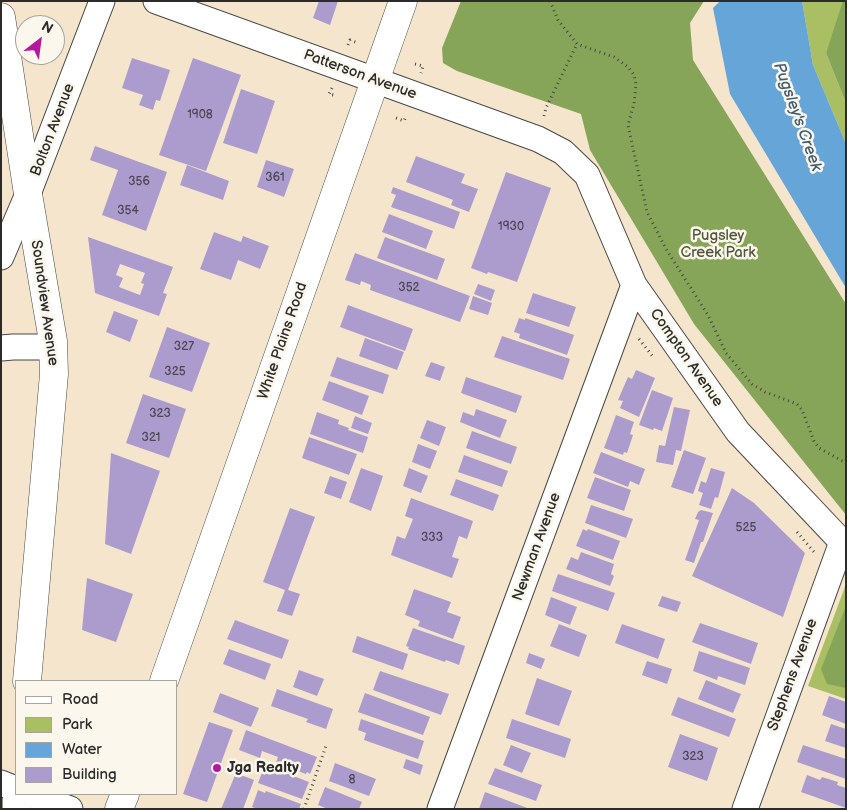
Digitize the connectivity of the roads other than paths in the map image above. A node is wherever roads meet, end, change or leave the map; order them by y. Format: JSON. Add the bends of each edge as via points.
{"nodes":[{"id":1,"x":102,"y":1,"type":"edge"},
{"id":2,"x":156,"y":1,"type":"edge"},
{"id":3,"x":403,"y":1,"type":"edge"},
{"id":4,"x":1,"y":17,"type":"edge"},
{"id":5,"x":375,"y":81,"type":"junction"},
{"id":6,"x":563,"y":152,"type":"joint"},
{"id":7,"x":28,"y":194,"type":"junction"},
{"id":8,"x":1,"y":257,"type":"edge"},
{"id":9,"x":634,"y":285,"type":"junction"},
{"id":10,"x":53,"y":347,"type":"junction"},
{"id":11,"x":1,"y":348,"type":"edge"},
{"id":12,"x":842,"y":542,"type":"joint"},
{"id":13,"x":27,"y":680,"type":"edge"},
{"id":14,"x":164,"y":680,"type":"edge"},
{"id":15,"x":1,"y":783,"type":"edge"},
{"id":16,"x":15,"y":788,"type":"edge"},
{"id":17,"x":17,"y":795,"type":"edge"},
{"id":18,"x":33,"y":795,"type":"edge"},
{"id":19,"x":124,"y":795,"type":"edge"},
{"id":20,"x":17,"y":809,"type":"edge"},
{"id":21,"x":70,"y":809,"type":"edge"},
{"id":22,"x":119,"y":809,"type":"edge"},
{"id":23,"x":440,"y":809,"type":"edge"},
{"id":24,"x":745,"y":809,"type":"edge"}],
"edges":[{"from":1,"to":7,"type":"street","name":"Bolton Avenue"},
{"from":2,"to":5,"type":"street","name":"Patterson Avenue"},
{"from":3,"to":5,"type":"main road","name":"White Plains Road"},
{"from":4,"to":7,"type":"main road","name":"Soundview Avenue"},
{"from":5,"to":6,"type":"street","name":"Patterson Avenue","via":[[538,138]]},
{"from":5,"to":14,"type":"main road","name":"White Plains Road"},
{"from":6,"to":9,"type":"street","name":"Compton Avenue","via":[[587,174]]},
{"from":7,"to":8,"type":"street","name":"Bolton Avenue"},
{"from":7,"to":10,"type":"main road","name":"Soundview Avenue"},
{"from":9,"to":12,"type":"street","name":"Compton Avenue","via":[[738,432]]},
{"from":9,"to":23,"type":"street","name":"Newman Avenue"},
{"from":10,"to":11,"type":"street"},
{"from":10,"to":13,"type":"main road","name":"Soundview Avenue","via":[[54,374]]},
{"from":12,"to":24,"type":"street","name":"Stephens Avenue"},
{"from":15,"to":16,"type":"street"},
{"from":17,"to":20,"type":"main road"},
{"from":18,"to":21,"type":"street"},
{"from":19,"to":22,"type":"main road"}]}
